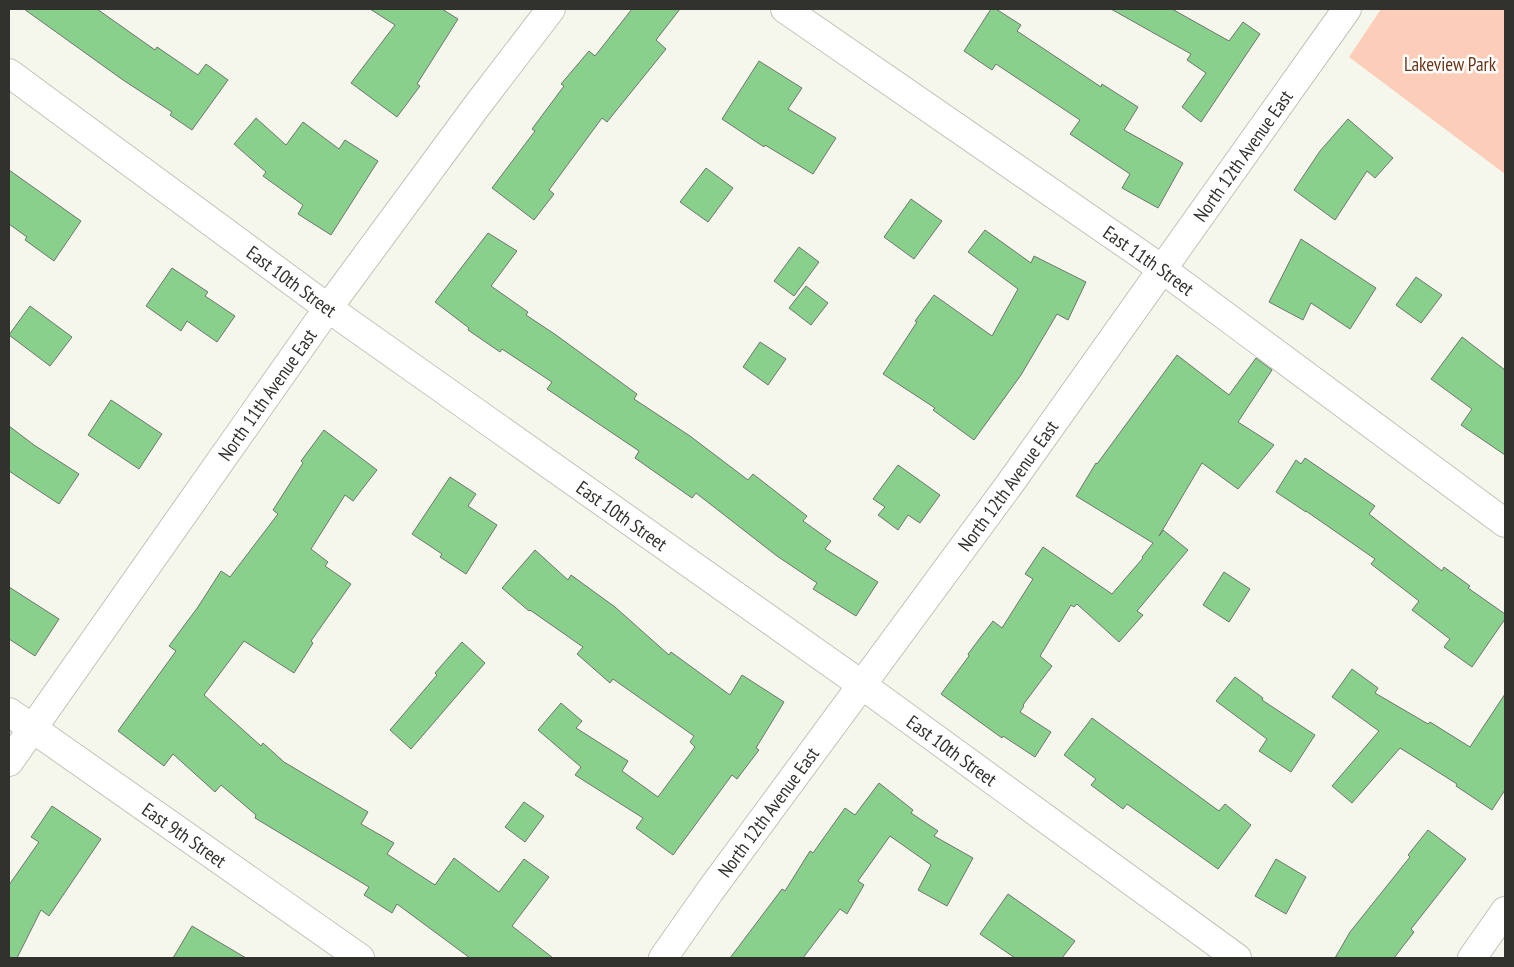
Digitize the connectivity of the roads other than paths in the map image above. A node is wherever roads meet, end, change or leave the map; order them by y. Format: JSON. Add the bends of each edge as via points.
{"nodes":[{"id":1,"x":551,"y":9,"type":"edge"},
{"id":2,"x":785,"y":9,"type":"edge"},
{"id":3,"x":1347,"y":9,"type":"edge"},
{"id":4,"x":9,"y":73,"type":"edge"},
{"id":5,"x":1162,"y":269,"type":"junction"},
{"id":6,"x":328,"y":308,"type":"junction"},
{"id":7,"x":1505,"y":523,"type":"edge"},
{"id":8,"x":862,"y":684,"type":"junction"},
{"id":9,"x":9,"y":712,"type":"edge"},
{"id":10,"x":32,"y":728,"type":"junction"},
{"id":11,"x":9,"y":762,"type":"edge"},
{"id":12,"x":1505,"y":911,"type":"edge"},
{"id":13,"x":360,"y":958,"type":"edge"},
{"id":14,"x":663,"y":958,"type":"edge"},
{"id":15,"x":1237,"y":958,"type":"edge"},
{"id":16,"x":1472,"y":958,"type":"edge"}],
"edges":[{"from":1,"to":6,"type":"street","name":"North 11th Avenue East"},
{"from":2,"to":5,"type":"street","name":"East 11th Street"},
{"from":3,"to":5,"type":"street","name":"North 12th Avenue East"},
{"from":4,"to":6,"type":"street","name":"East 10th Street"},
{"from":5,"to":7,"type":"street","name":"East 11th Street"},
{"from":5,"to":8,"type":"street","name":"North 12th Avenue East","via":[[1009,485]]},
{"from":6,"to":8,"type":"street","name":"East 10th Street"},
{"from":6,"to":10,"type":"street","name":"North 11th Avenue East"},
{"from":8,"to":14,"type":"street","name":"North 12th Avenue East"},
{"from":8,"to":15,"type":"street","name":"East 10th Street"},
{"from":9,"to":10,"type":"street","name":"East 9th Street"},
{"from":10,"to":11,"type":"street","name":"North 11th Avenue East"},
{"from":10,"to":13,"type":"street","name":"East 9th Street"},
{"from":12,"to":16,"type":"street"}]}
